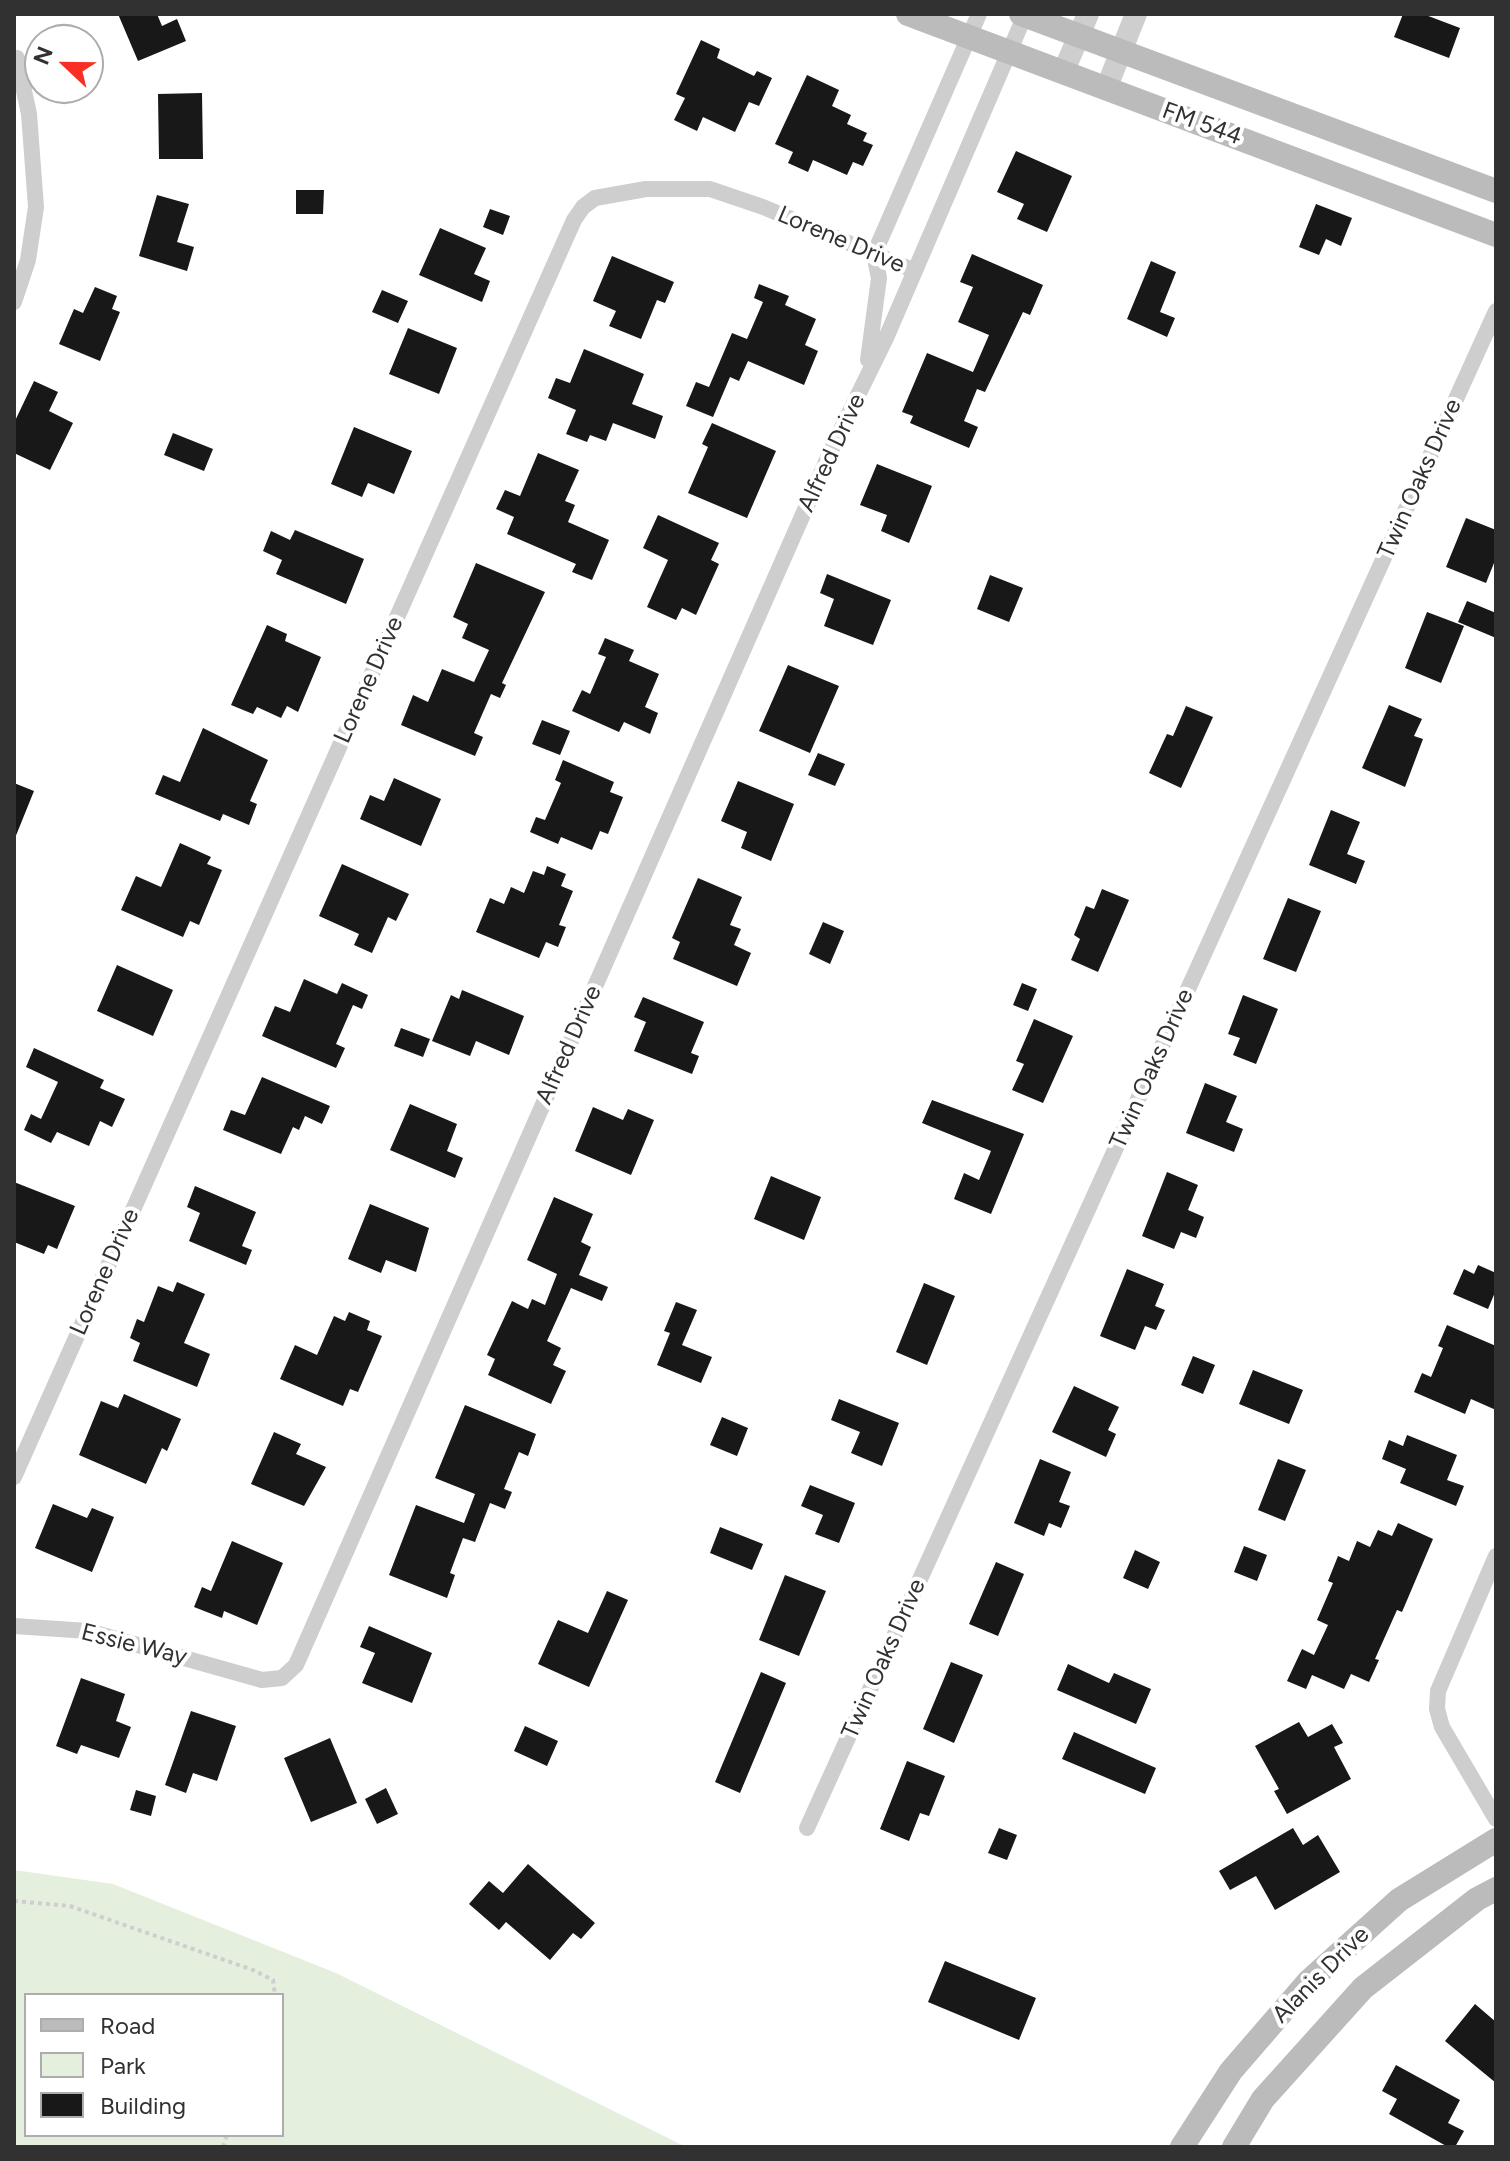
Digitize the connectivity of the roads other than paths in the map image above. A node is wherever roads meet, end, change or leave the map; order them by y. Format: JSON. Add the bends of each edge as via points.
{"nodes":[{"id":1,"x":908,"y":14,"type":"edge"},
{"id":2,"x":979,"y":14,"type":"edge"},
{"id":3,"x":1136,"y":14,"type":"edge"},
{"id":4,"x":1023,"y":15,"type":"edge"},
{"id":5,"x":1084,"y":25,"type":"edge"},
{"id":6,"x":969,"y":37,"type":"junction"},
{"id":7,"x":1121,"y":52,"type":"junction"},
{"id":8,"x":1009,"y":53,"type":"junction"},
{"id":9,"x":17,"y":58,"type":"dead end"},
{"id":10,"x":1063,"y":73,"type":"junction"},
{"id":11,"x":1106,"y":89,"type":"junction"},
{"id":12,"x":1496,"y":191,"type":"edge"},
{"id":13,"x":1496,"y":235,"type":"edge"},
{"id":14,"x":874,"y":254,"type":"junction"},
{"id":15,"x":915,"y":271,"type":"junction"},
{"id":16,"x":14,"y":302,"type":"edge"},
{"id":17,"x":1496,"y":311,"type":"edge"},
{"id":18,"x":864,"y":382,"type":"junction"},
{"id":19,"x":14,"y":1477,"type":"edge"},
{"id":20,"x":1496,"y":1556,"type":"edge"},
{"id":21,"x":14,"y":1626,"type":"edge"},
{"id":22,"x":253,"y":1677,"type":"joint"},
{"id":23,"x":1496,"y":1819,"type":"edge"},
{"id":24,"x":807,"y":1828,"type":"dead end"},
{"id":25,"x":1496,"y":1840,"type":"edge"},
{"id":26,"x":1496,"y":1889,"type":"edge"},
{"id":27,"x":1182,"y":2147,"type":"edge"},
{"id":28,"x":1234,"y":2147,"type":"edge"}],
"edges":[{"from":1,"to":6,"type":"main road","name":"FM 544"},
{"from":2,"to":6,"type":"street","name":"Alfred Drive"},
{"from":3,"to":7,"type":"street"},
{"from":4,"to":5,"type":"main road","name":"FM 544"},
{"from":4,"to":8,"type":"street","name":"Alfred Drive"},
{"from":5,"to":7,"type":"main road","name":"FM 544"},
{"from":5,"to":10,"type":"street"},
{"from":6,"to":8,"type":"main road","name":"FM 544"},
{"from":6,"to":14,"type":"street","name":"Alfred Drive"},
{"from":7,"to":11,"type":"street"},
{"from":7,"to":12,"type":"main road","name":"FM 544"},
{"from":8,"to":10,"type":"main road","name":"FM 544"},
{"from":8,"to":15,"type":"street","name":"Alfred Drive"},
{"from":9,"to":16,"type":"street","via":[[29,114],[36,207],[28,260]]},
{"from":10,"to":11,"type":"main road","name":"FM 544"},
{"from":11,"to":13,"type":"main road","name":"FM 544"},
{"from":14,"to":15,"type":"street","name":"Lorene Drive"},
{"from":14,"to":18,"type":"street","name":"Alfred Drive","via":[[877,304]]},
{"from":14,"to":19,"type":"street","name":"Lorene Drive","via":[[750,202],[696,187],[595,198],[574,220]]},
{"from":15,"to":18,"type":"street","name":"Alfred Drive"},
{"from":17,"to":24,"type":"street","name":"Twin Oaks Drive"},
{"from":18,"to":22,"type":"street","name":"Alfred Drive","via":[[296,1665],[282,1678]]},
{"from":20,"to":23,"type":"street","via":[[1438,1691],[1437,1709],[1442,1727]]},
{"from":21,"to":22,"type":"street","name":"Essie Way","via":[[88,1631]]},
{"from":25,"to":27,"type":"main road","name":"Alanis Drive","via":[[1399,1900],[1308,1982],[1231,2071]]},
{"from":26,"to":28,"type":"main road","name":"Alanis Drive","via":[[1363,1988],[1263,2099]]}]}
